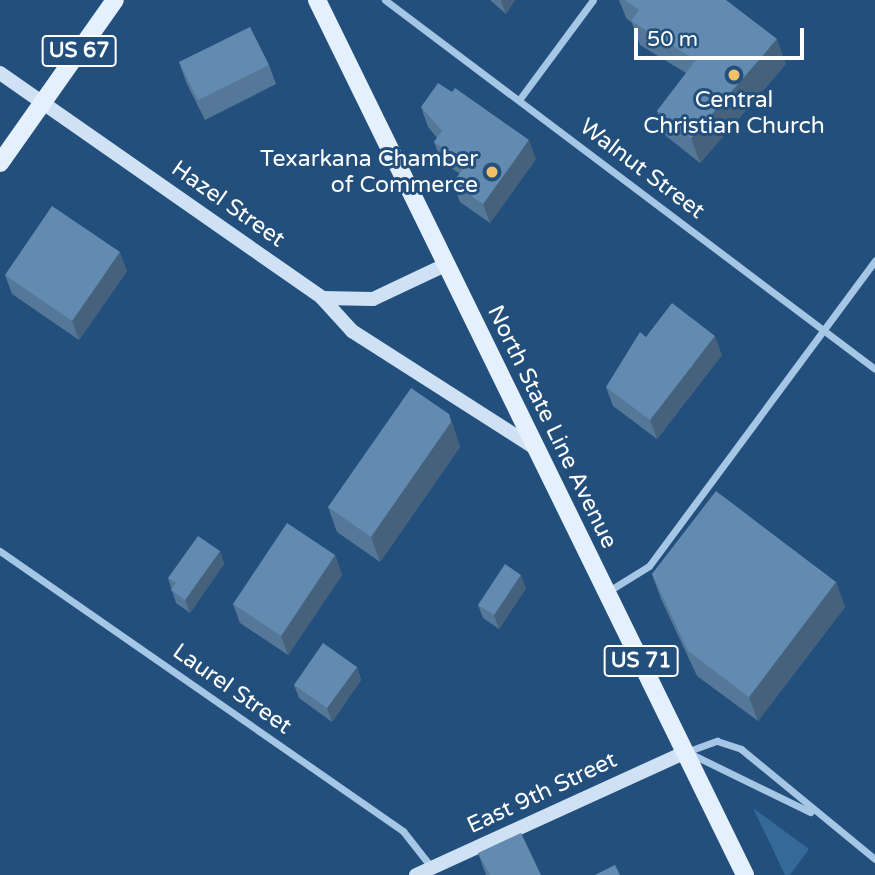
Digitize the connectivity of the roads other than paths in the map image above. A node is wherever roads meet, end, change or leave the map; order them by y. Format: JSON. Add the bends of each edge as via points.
{"nodes":[{"id":1,"x":115,"y":0,"type":"edge"},
{"id":2,"x":317,"y":0,"type":"edge"},
{"id":3,"x":386,"y":0,"type":"edge"},
{"id":4,"x":593,"y":0,"type":"edge"},
{"id":5,"x":0,"y":73,"type":"edge"},
{"id":6,"x":519,"y":100,"type":"junction"},
{"id":7,"x":42,"y":102,"type":"junction"},
{"id":8,"x":0,"y":163,"type":"edge"},
{"id":9,"x":875,"y":261,"type":"edge"},
{"id":10,"x":445,"y":265,"type":"junction"},
{"id":11,"x":322,"y":298,"type":"junction"},
{"id":12,"x":823,"y":329,"type":"junction"},
{"id":13,"x":875,"y":369,"type":"edge"},
{"id":14,"x":535,"y":447,"type":"junction"},
{"id":15,"x":0,"y":551,"type":"edge"},
{"id":16,"x":607,"y":593,"type":"junction"},
{"id":17,"x":686,"y":751,"type":"junction"},
{"id":18,"x":814,"y":814,"type":"junction"},
{"id":19,"x":875,"y":859,"type":"edge"},
{"id":20,"x":432,"y":868,"type":"junction"},
{"id":21,"x":416,"y":875,"type":"edge"},
{"id":22,"x":745,"y":875,"type":"edge"}],
"edges":[{"from":1,"to":7,"type":"main road","number":"US 67"},
{"from":2,"to":10,"type":"main road","name":"North State Line Avenue"},
{"from":3,"to":6,"type":"street","name":"Walnut Street"},
{"from":4,"to":6,"type":"street"},
{"from":5,"to":7,"type":"main road","name":"Hazel Street"},
{"from":6,"to":12,"type":"street","name":"Walnut Street"},
{"from":7,"to":8,"type":"main road","number":"US 67"},
{"from":7,"to":11,"type":"main road","name":"Hazel Street"},
{"from":9,"to":12,"type":"street"},
{"from":10,"to":11,"type":"main road","via":[[373,299]]},
{"from":10,"to":14,"type":"main road","name":"North State Line Avenue"},
{"from":11,"to":14,"type":"main road","name":"Hazel Street","via":[[352,331]]},
{"from":12,"to":13,"type":"street","name":"Walnut Street"},
{"from":12,"to":16,"type":"street","via":[[649,566]]},
{"from":14,"to":16,"type":"main road","name":"North State Line Avenue","number":"US 71"},
{"from":15,"to":20,"type":"street","name":"Laurel Street","via":[[403,831]]},
{"from":16,"to":17,"type":"main road","name":"North State Line Avenue","number":"US 71"},
{"from":17,"to":18,"type":"street"},
{"from":17,"to":18,"type":"street","via":[[732,744]]},
{"from":17,"to":20,"type":"main road","name":"East 9th Street"},
{"from":17,"to":22,"type":"main road","name":"North State Line Avenue","number":"US 71"},
{"from":18,"to":19,"type":"street"},
{"from":20,"to":21,"type":"main road","name":"East 9th Street"}]}
